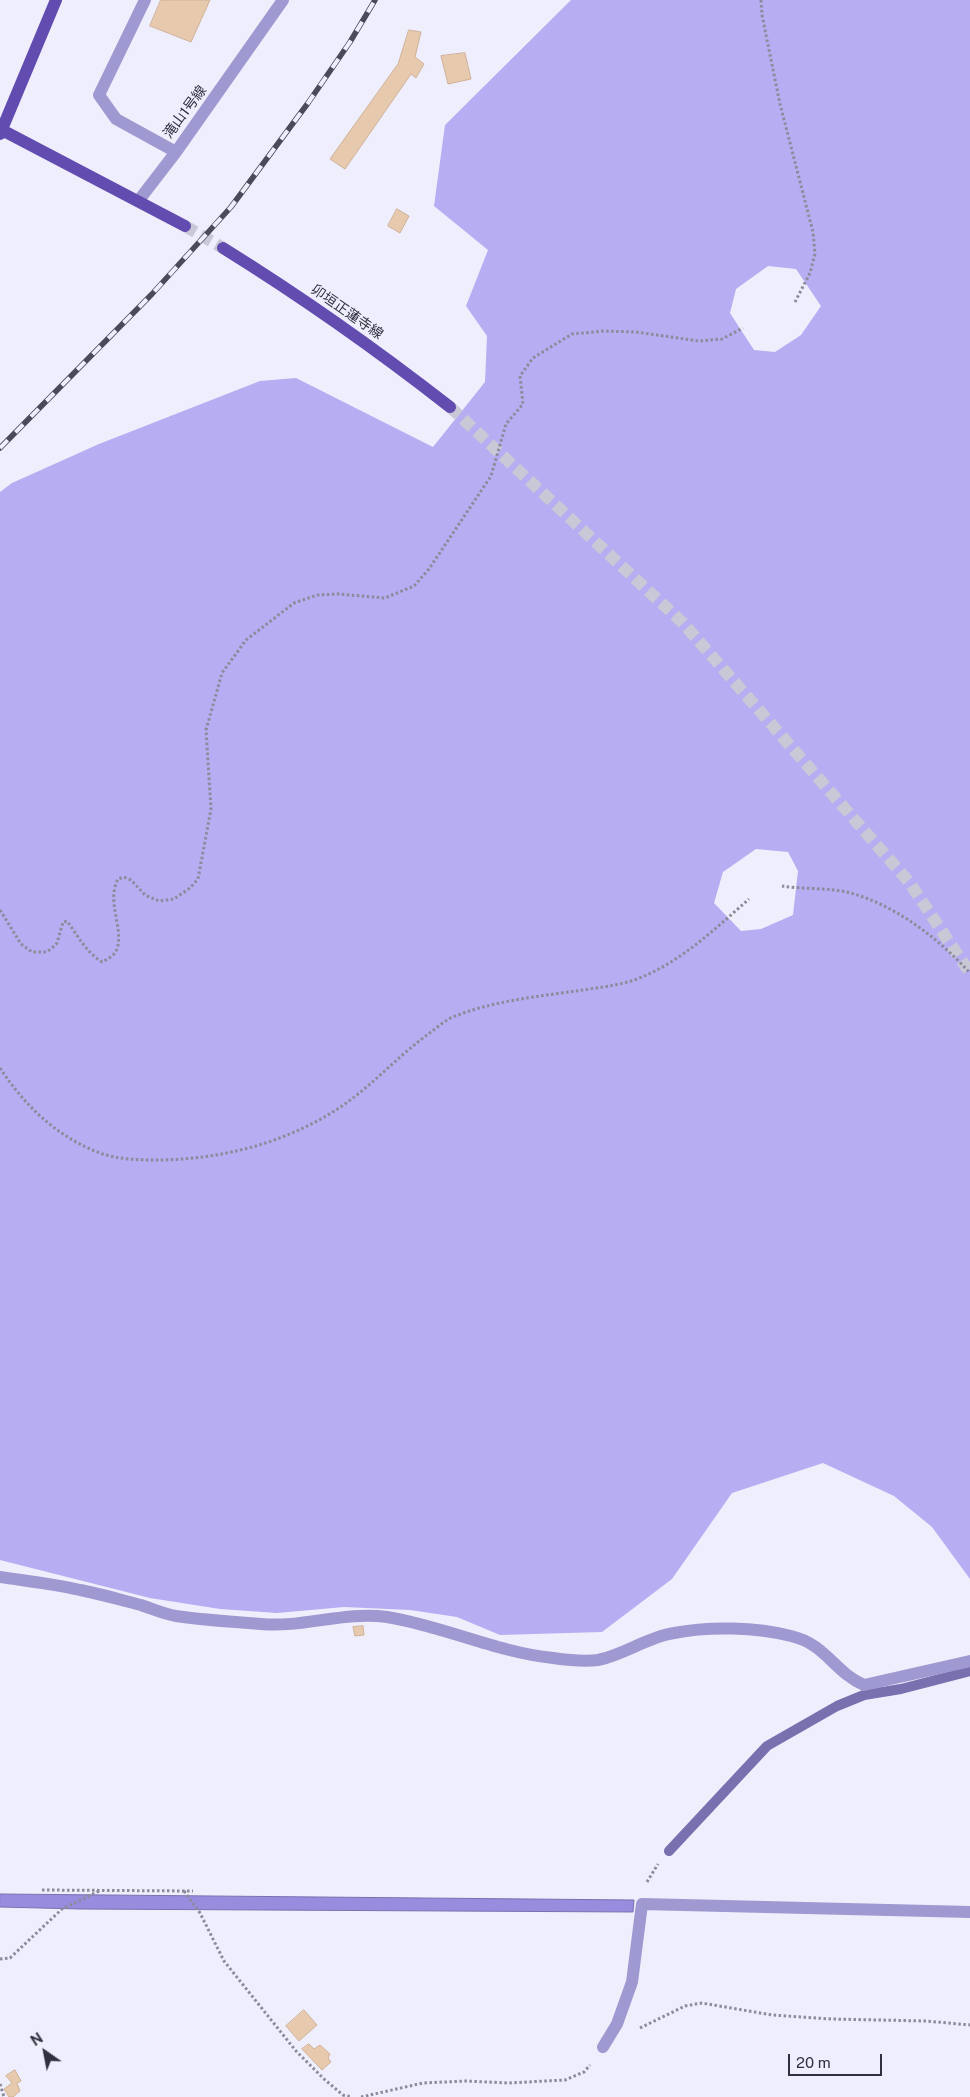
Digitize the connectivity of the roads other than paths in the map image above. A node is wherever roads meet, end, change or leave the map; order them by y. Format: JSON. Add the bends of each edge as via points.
{"nodes":[{"id":1,"x":56,"y":0,"type":"edge"},
{"id":2,"x":145,"y":0,"type":"edge"},
{"id":3,"x":283,"y":0,"type":"edge"},
{"id":4,"x":1,"y":131,"type":"edge"},
{"id":5,"x":176,"y":152,"type":"junction"},
{"id":6,"x":139,"y":200,"type":"junction"},
{"id":7,"x":185,"y":226,"type":"tunnel mouth"},
{"id":8,"x":223,"y":248,"type":"tunnel mouth"},
{"id":9,"x":450,"y":407,"type":"tunnel mouth"},
{"id":10,"x":0,"y":1577,"type":"edge"},
{"id":11,"x":970,"y":1661,"type":"edge"},
{"id":12,"x":970,"y":1912,"type":"edge"},
{"id":13,"x":603,"y":2047,"type":"road end"}],
"edges":[{"from":1,"to":4,"type":"main road"},
{"from":2,"to":5,"type":"street","name":"滝山1号線","via":[[99,95],[116,119]]},
{"from":3,"to":5,"type":"street","name":"滝山1号線"},
{"from":4,"to":6,"type":"main road"},
{"from":5,"to":6,"type":"street"},
{"from":6,"to":7,"type":"main road"},
{"from":8,"to":9,"type":"main road","name":"卯垣正蓮寺線","via":[[360,338]]},
{"from":10,"to":11,"type":"street","via":[[79,1590],[174,1615],[264,1625],[326,1618],[383,1617],[439,1628],[522,1654],[579,1661],[597,1660],[674,1633],[753,1630],[792,1636],[817,1646],[851,1679],[864,1685]]},
{"from":12,"to":13,"type":"street","via":[[642,1904],[632,1982],[617,2024]]}]}
